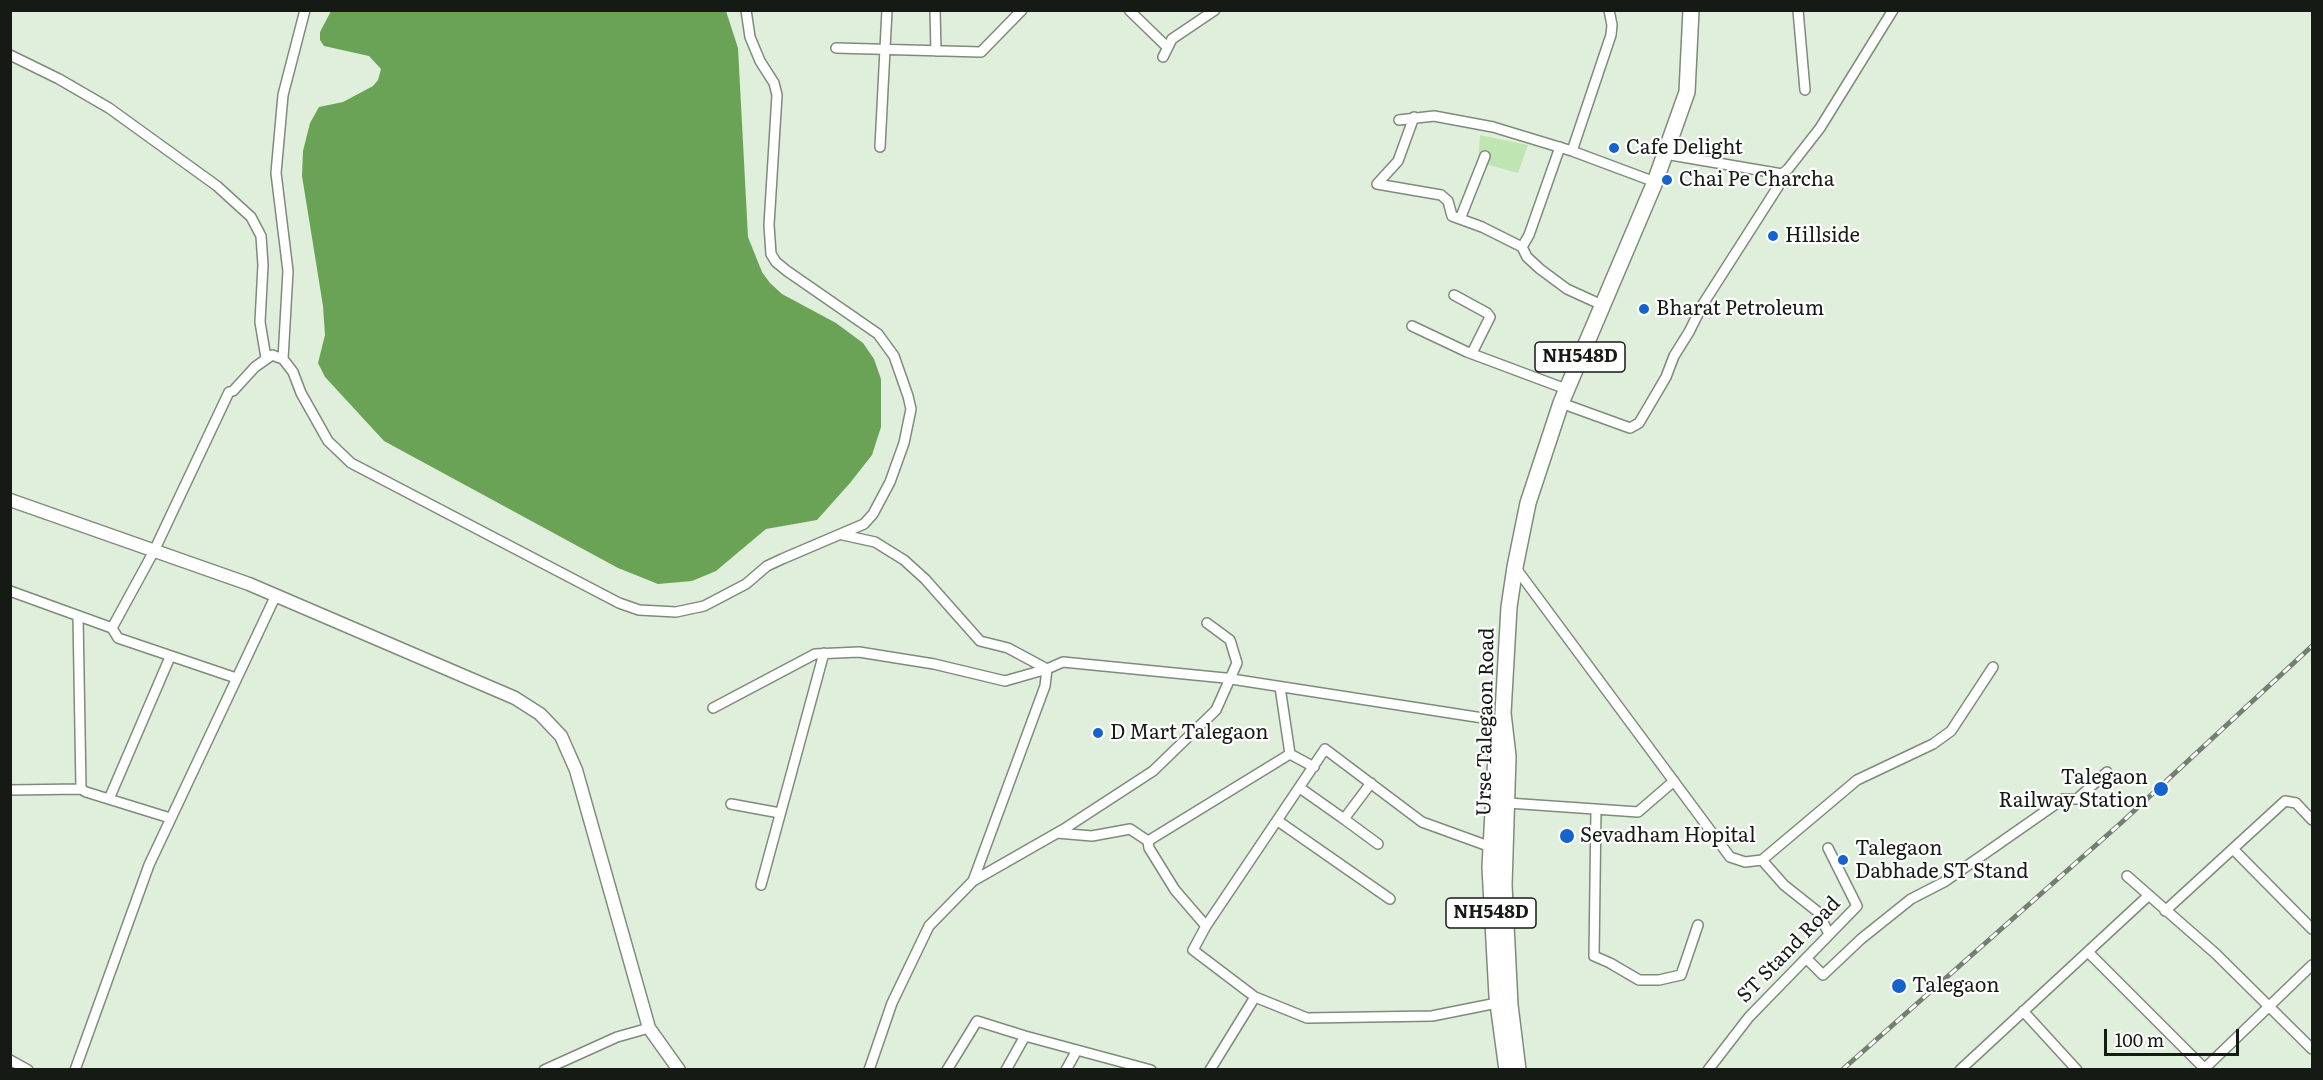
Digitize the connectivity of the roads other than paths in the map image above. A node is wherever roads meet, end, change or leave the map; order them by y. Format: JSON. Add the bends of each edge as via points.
{"nodes":[{"id":1,"x":305,"y":10,"type":"edge"},
{"id":2,"x":746,"y":10,"type":"edge"},
{"id":3,"x":887,"y":10,"type":"edge"},
{"id":4,"x":935,"y":10,"type":"edge"},
{"id":5,"x":1022,"y":10,"type":"edge"},
{"id":6,"x":1129,"y":10,"type":"edge"},
{"id":7,"x":1215,"y":10,"type":"edge"},
{"id":8,"x":1609,"y":10,"type":"edge"},
{"id":9,"x":1691,"y":10,"type":"edge"},
{"id":10,"x":1798,"y":10,"type":"edge"},
{"id":11,"x":1893,"y":10,"type":"edge"},
{"id":12,"x":1166,"y":46,"type":"junction"},
{"id":13,"x":836,"y":48,"type":"dead end"},
{"id":14,"x":885,"y":50,"type":"junction"},
{"id":15,"x":936,"y":51,"type":"junction"},
{"id":16,"x":10,"y":55,"type":"edge"},
{"id":17,"x":1162,"y":57,"type":"dead end"},
{"id":18,"x":1805,"y":90,"type":"dead end"},
{"id":19,"x":1414,"y":117,"type":"junction"},
{"id":20,"x":1399,"y":120,"type":"dead end"},
{"id":21,"x":880,"y":147,"type":"dead end"},
{"id":22,"x":1560,"y":147,"type":"junction"},
{"id":23,"x":1572,"y":151,"type":"junction"},
{"id":24,"x":1665,"y":154,"type":"junction"},
{"id":25,"x":1485,"y":156,"type":"dead end"},
{"id":26,"x":1782,"y":174,"type":"junction"},
{"id":27,"x":1655,"y":182,"type":"junction"},
{"id":28,"x":1460,"y":219,"type":"junction"},
{"id":29,"x":1522,"y":247,"type":"junction"},
{"id":30,"x":1454,"y":295,"type":"dead end"},
{"id":31,"x":1602,"y":305,"type":"junction"},
{"id":32,"x":1412,"y":326,"type":"dead end"},
{"id":33,"x":1472,"y":353,"type":"junction"},
{"id":34,"x":266,"y":358,"type":"junction"},
{"id":35,"x":283,"y":359,"type":"junction"},
{"id":36,"x":1563,"y":396,"type":"junction"},
{"id":37,"x":10,"y":500,"type":"edge"},
{"id":38,"x":843,"y":535,"type":"junction"},
{"id":39,"x":154,"y":551,"type":"junction"},
{"id":40,"x":1515,"y":567,"type":"junction"},
{"id":41,"x":10,"y":591,"type":"edge"},
{"id":42,"x":276,"y":595,"type":"junction"},
{"id":43,"x":78,"y":616,"type":"junction"},
{"id":44,"x":1207,"y":623,"type":"dead end"},
{"id":45,"x":112,"y":628,"type":"junction"},
{"id":46,"x":824,"y":653,"type":"junction"},
{"id":47,"x":170,"y":657,"type":"junction"},
{"id":48,"x":1993,"y":668,"type":"dead end"},
{"id":49,"x":1047,"y":669,"type":"junction"},
{"id":50,"x":236,"y":678,"type":"junction"},
{"id":51,"x":1230,"y":679,"type":"junction"},
{"id":52,"x":1280,"y":687,"type":"junction"},
{"id":53,"x":712,"y":708,"type":"dead end"},
{"id":54,"x":1502,"y":717,"type":"junction"},
{"id":55,"x":1290,"y":754,"type":"junction"},
{"id":56,"x":1314,"y":767,"type":"junction"},
{"id":57,"x":2107,"y":772,"type":"dead end"},
{"id":58,"x":1674,"y":781,"type":"junction"},
{"id":59,"x":1371,"y":783,"type":"junction"},
{"id":60,"x":1300,"y":788,"type":"junction"},
{"id":61,"x":81,"y":789,"type":"junction"},
{"id":62,"x":10,"y":790,"type":"edge"},
{"id":63,"x":110,"y":799,"type":"junction"},
{"id":64,"x":1508,"y":803,"type":"junction"},
{"id":65,"x":731,"y":804,"type":"dead end"},
{"id":66,"x":1596,"y":810,"type":"junction"},
{"id":67,"x":780,"y":813,"type":"junction"},
{"id":68,"x":170,"y":818,"type":"junction"},
{"id":69,"x":1344,"y":819,"type":"junction"},
{"id":70,"x":1278,"y":820,"type":"junction"},
{"id":71,"x":2313,"y":820,"type":"edge"},
{"id":72,"x":1057,"y":833,"type":"junction"},
{"id":73,"x":1148,"y":840,"type":"junction"},
{"id":74,"x":1378,"y":844,"type":"dead end"},
{"id":75,"x":1491,"y":847,"type":"junction"},
{"id":76,"x":1828,"y":848,"type":"dead end"},
{"id":77,"x":2233,"y":849,"type":"junction"},
{"id":78,"x":1762,"y":860,"type":"junction"},
{"id":79,"x":2127,"y":876,"type":"dead end"},
{"id":80,"x":974,"y":881,"type":"junction"},
{"id":81,"x":761,"y":885,"type":"dead end"},
{"id":82,"x":2148,"y":896,"type":"junction"},
{"id":83,"x":1390,"y":899,"type":"dead end"},
{"id":84,"x":2165,"y":911,"type":"junction"},
{"id":85,"x":1698,"y":925,"type":"dead end"},
{"id":86,"x":1206,"y":926,"type":"junction"},
{"id":87,"x":2313,"y":929,"type":"edge"},
{"id":88,"x":1829,"y":934,"type":"junction"},
{"id":89,"x":2088,"y":952,"type":"junction"},
{"id":90,"x":1806,"y":958,"type":"junction"},
{"id":91,"x":2313,"y":965,"type":"edge"},
{"id":92,"x":1255,"y":997,"type":"junction"},
{"id":93,"x":1504,"y":1001,"type":"junction"},
{"id":94,"x":2269,"y":1006,"type":"junction"},
{"id":95,"x":2023,"y":1011,"type":"junction"},
{"id":96,"x":649,"y":1028,"type":"junction"},
{"id":97,"x":1024,"y":1036,"type":"junction"},
{"id":98,"x":2313,"y":1049,"type":"edge"},
{"id":99,"x":1077,"y":1050,"type":"junction"},
{"id":100,"x":10,"y":1060,"type":"edge"},
{"id":101,"x":1150,"y":1069,"type":"edge"},
{"id":102,"x":2204,"y":1069,"type":"edge"},
{"id":103,"x":28,"y":1070,"type":"edge"},
{"id":104,"x":75,"y":1070,"type":"edge"},
{"id":105,"x":544,"y":1070,"type":"edge"},
{"id":106,"x":679,"y":1070,"type":"edge"},
{"id":107,"x":869,"y":1070,"type":"edge"},
{"id":108,"x":947,"y":1070,"type":"edge"},
{"id":109,"x":1006,"y":1070,"type":"edge"},
{"id":110,"x":1066,"y":1070,"type":"edge"},
{"id":111,"x":1210,"y":1070,"type":"edge"},
{"id":112,"x":1507,"y":1070,"type":"edge"},
{"id":113,"x":1518,"y":1070,"type":"edge"},
{"id":114,"x":1708,"y":1070,"type":"edge"},
{"id":115,"x":1960,"y":1070,"type":"edge"},
{"id":116,"x":2077,"y":1070,"type":"edge"}],
"edges":[{"from":1,"to":35,"type":"street","via":[[283,95],[276,173],[288,272]]},
{"from":2,"to":38,"type":"street","via":[[750,37],[777,95],[769,225],[771,254],[787,272],[878,334],[894,356],[910,402],[909,425],[890,482],[873,514],[864,524]]},
{"from":3,"to":14,"type":"street"},
{"from":4,"to":15,"type":"street"},
{"from":5,"to":15,"type":"street","via":[[981,52]]},
{"from":6,"to":12,"type":"street"},
{"from":7,"to":12,"type":"street"},
{"from":8,"to":23,"type":"street","via":[[1611,35]]},
{"from":9,"to":24,"type":"highway","name":"Urse Talegaon Road","number":"NH548D","via":[[1687,92]]},
{"from":10,"to":18,"type":"street"},
{"from":11,"to":26,"type":"street","via":[[1820,128]]},
{"from":12,"to":17,"type":"street"},
{"from":13,"to":14,"type":"street"},
{"from":14,"to":15,"type":"street"},
{"from":14,"to":21,"type":"street"},
{"from":16,"to":34,"type":"street","via":[[109,108],[217,186],[251,217],[261,236],[260,322]]},
{"from":19,"to":20,"type":"street"},
{"from":19,"to":22,"type":"street","via":[[1434,116],[1493,127]]},
{"from":19,"to":28,"type":"street","via":[[1398,161],[1377,184],[1441,195],[1448,201],[1452,216]]},
{"from":22,"to":23,"type":"street"},
{"from":22,"to":29,"type":"street"},
{"from":23,"to":27,"type":"street"},
{"from":24,"to":26,"type":"street"},
{"from":24,"to":27,"type":"highway","name":"Urse Talegaon Road","number":"NH548D"},
{"from":25,"to":28,"type":"street"},
{"from":26,"to":36,"type":"street","via":[[1782,182],[1703,304],[1639,423],[1630,428]]},
{"from":27,"to":31,"type":"highway","name":"Urse Talegaon Road","number":"NH548D"},
{"from":28,"to":29,"type":"street"},
{"from":29,"to":31,"type":"street","via":[[1527,257],[1567,289]]},
{"from":30,"to":33,"type":"street","via":[[1490,317]]},
{"from":31,"to":36,"type":"highway","name":"Urse Talegaon Road","number":"NH548D"},
{"from":32,"to":33,"type":"street"},
{"from":33,"to":36,"type":"street"},
{"from":34,"to":35,"type":"street","via":[[272,355]]},
{"from":34,"to":39,"type":"street","via":[[229,392]]},
{"from":35,"to":38,"type":"street","via":[[328,441],[351,463],[639,610],[662,613],[697,608],[746,584],[767,566]]},
{"from":36,"to":40,"type":"highway","name":"Urse Talegaon Road","number":"NH548D","via":[[1528,503]]},
{"from":37,"to":39,"type":"street"},
{"from":38,"to":49,"type":"street","via":[[874,542],[904,560],[980,641],[1008,648]]},
{"from":39,"to":42,"type":"street"},
{"from":39,"to":45,"type":"street"},
{"from":40,"to":54,"type":"highway","name":"Urse Talegaon Road","number":"NH548D"},
{"from":40,"to":58,"type":"street"},
{"from":41,"to":43,"type":"street"},
{"from":42,"to":50,"type":"street"},
{"from":42,"to":96,"type":"street","via":[[515,698],[540,714],[561,736],[582,789]]},
{"from":43,"to":45,"type":"street"},
{"from":43,"to":61,"type":"street"},
{"from":44,"to":51,"type":"street","via":[[1230,640],[1237,663]]},
{"from":45,"to":47,"type":"street","via":[[118,638]]},
{"from":46,"to":49,"type":"street","via":[[859,652],[1005,681]]},
{"from":46,"to":53,"type":"street","via":[[795,663]]},
{"from":46,"to":67,"type":"street"},
{"from":47,"to":50,"type":"street"},
{"from":47,"to":63,"type":"street"},
{"from":48,"to":78,"type":"street","via":[[1951,731],[1933,744],[1857,780]]},
{"from":49,"to":51,"type":"street","via":[[1064,662]]},
{"from":49,"to":80,"type":"street","via":[[1045,686]]},
{"from":50,"to":68,"type":"street"},
{"from":51,"to":52,"type":"street"},
{"from":51,"to":72,"type":"street","via":[[1216,710],[1153,771]]},
{"from":52,"to":54,"type":"street"},
{"from":52,"to":55,"type":"street"},
{"from":54,"to":64,"type":"highway","name":"Urse Talegaon Road","number":"NH548D","via":[[1508,756]]},
{"from":54,"to":75,"type":"highway","number":"NH548D"},
{"from":55,"to":56,"type":"street"},
{"from":55,"to":73,"type":"street"},
{"from":56,"to":59,"type":"street","via":[[1325,749]]},
{"from":56,"to":60,"type":"street"},
{"from":57,"to":90,"type":"street","via":[[2077,799],[2063,799],[1944,882],[1911,899],[1860,939],[1823,975]]},
{"from":58,"to":66,"type":"street","via":[[1638,812]]},
{"from":58,"to":78,"type":"street","via":[[1730,857]]},
{"from":59,"to":69,"type":"street"},
{"from":59,"to":75,"type":"street","via":[[1422,822]]},
{"from":60,"to":69,"type":"street"},
{"from":60,"to":70,"type":"street"},
{"from":61,"to":62,"type":"street"},
{"from":61,"to":63,"type":"street"},
{"from":63,"to":68,"type":"street"},
{"from":64,"to":66,"type":"street"},
{"from":64,"to":93,"type":"highway","name":"Urse Talegaon Road","number":"NH548D","via":[[1503,854]]},
{"from":65,"to":67,"type":"street"},
{"from":66,"to":85,"type":"street","via":[[1594,957],[1639,980],[1681,975]]},
{"from":67,"to":81,"type":"street"},
{"from":68,"to":104,"type":"street","via":[[148,865]]},
{"from":69,"to":74,"type":"street"},
{"from":70,"to":83,"type":"street"},
{"from":70,"to":86,"type":"street"},
{"from":71,"to":77,"type":"street","via":[[2296,803],[2285,801]]},
{"from":72,"to":73,"type":"street","via":[[1092,836],[1130,829]]},
{"from":72,"to":80,"type":"street"},
{"from":73,"to":86,"type":"street","via":[[1149,848],[1176,890]]},
{"from":75,"to":93,"type":"highway","number":"NH548D","via":[[1491,926]]},
{"from":76,"to":88,"type":"street","name":"ST Stand Road","via":[[1857,906]]},
{"from":77,"to":84,"type":"street"},
{"from":77,"to":87,"type":"street"},
{"from":78,"to":88,"type":"street","via":[[1784,885],[1818,912]]},
{"from":79,"to":82,"type":"street"},
{"from":80,"to":107,"type":"street","via":[[929,926],[892,1003]]},
{"from":82,"to":84,"type":"street"},
{"from":82,"to":89,"type":"street"},
{"from":84,"to":94,"type":"street"},
{"from":86,"to":92,"type":"street","via":[[1193,950]]},
{"from":88,"to":90,"type":"street","name":"ST Stand Road"},
{"from":89,"to":95,"type":"street"},
{"from":89,"to":102,"type":"street"},
{"from":90,"to":114,"type":"street","name":"ST Stand Road","via":[[1749,1017]]},
{"from":91,"to":94,"type":"street"},
{"from":92,"to":93,"type":"street","via":[[1306,1018],[1432,1016]]},
{"from":92,"to":111,"type":"street"},
{"from":93,"to":112,"type":"highway","number":"NH548D"},
{"from":93,"to":113,"type":"highway","name":"Urse Talegaon Road","number":"NH548D"},
{"from":94,"to":98,"type":"street"},
{"from":94,"to":102,"type":"street"},
{"from":95,"to":115,"type":"street"},
{"from":95,"to":116,"type":"street"},
{"from":96,"to":105,"type":"street","via":[[617,1036]]},
{"from":96,"to":106,"type":"street"},
{"from":97,"to":99,"type":"street"},
{"from":97,"to":108,"type":"street","via":[[977,1021]]},
{"from":97,"to":109,"type":"street"},
{"from":99,"to":101,"type":"street"},
{"from":99,"to":110,"type":"street"},
{"from":100,"to":103,"type":"street"}]}
